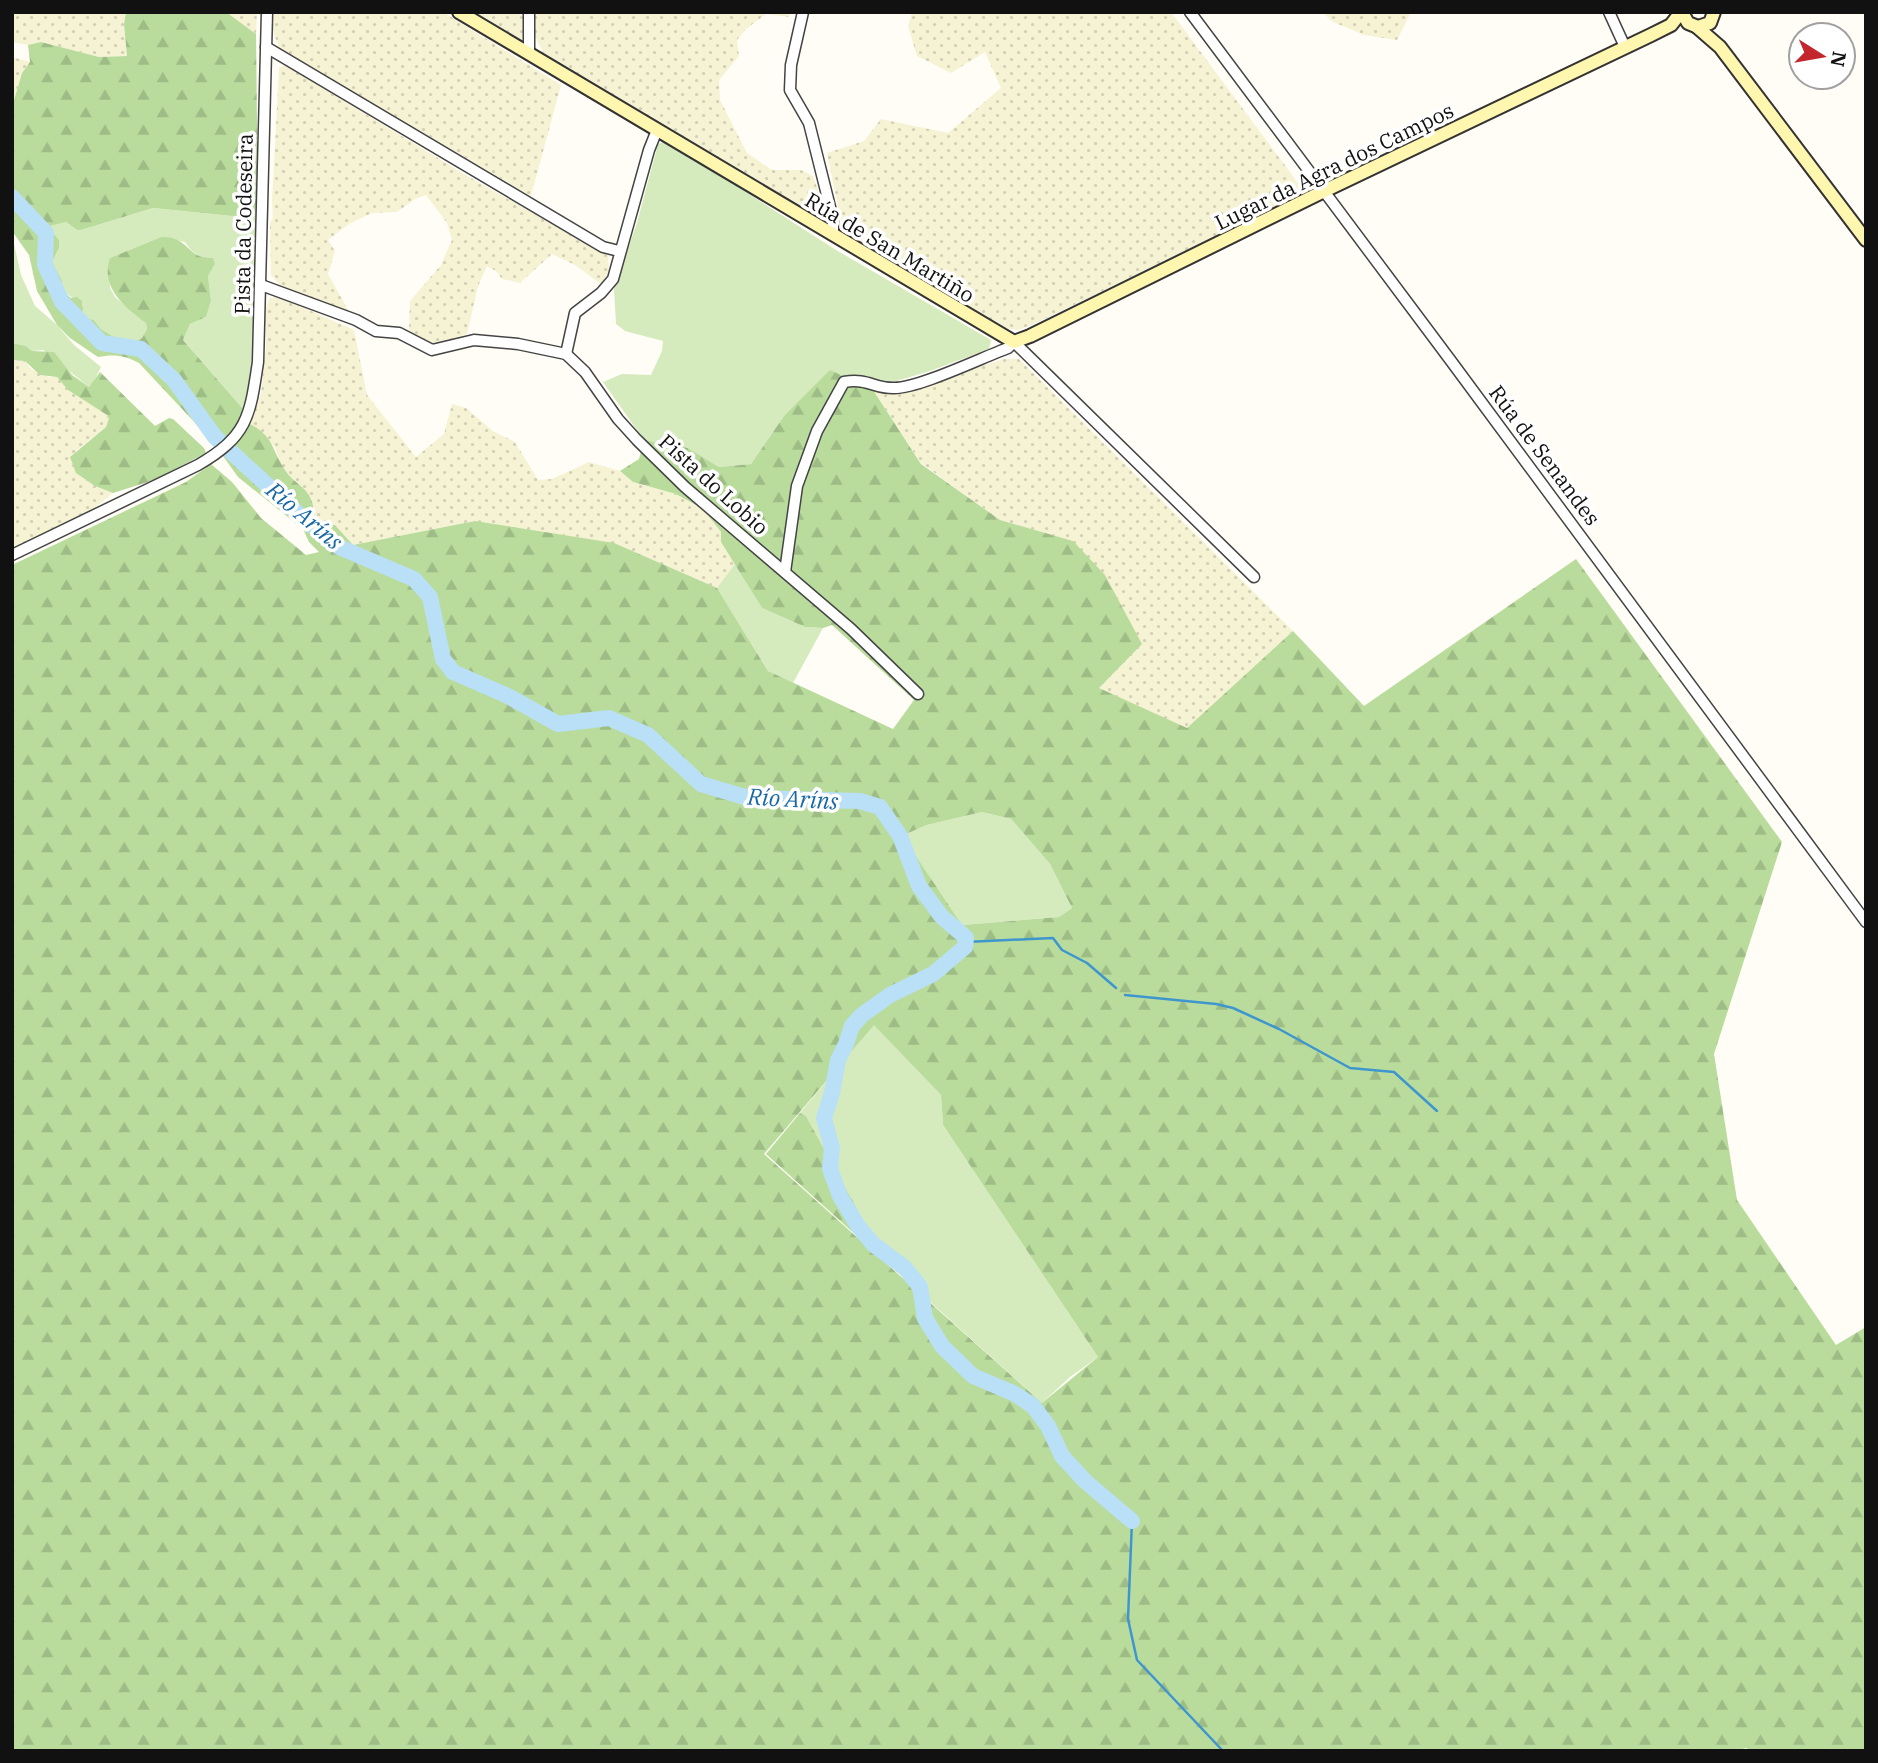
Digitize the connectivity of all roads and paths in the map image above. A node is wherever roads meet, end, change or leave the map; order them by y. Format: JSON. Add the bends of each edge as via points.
{"nodes":[{"id":1,"x":267,"y":12,"type":"edge"},
{"id":2,"x":459,"y":12,"type":"edge"},
{"id":3,"x":529,"y":12,"type":"edge"},
{"id":4,"x":803,"y":12,"type":"edge"},
{"id":5,"x":1190,"y":12,"type":"edge"},
{"id":6,"x":1609,"y":12,"type":"edge"},
{"id":7,"x":1682,"y":12,"type":"edge"},
{"id":8,"x":1714,"y":14,"type":"edge"},
{"id":9,"x":1671,"y":25,"type":"junction"},
{"id":10,"x":1693,"y":26,"type":"junction"},
{"id":11,"x":266,"y":47,"type":"junction"},
{"id":12,"x":1625,"y":47,"type":"junction"},
{"id":13,"x":1720,"y":47,"type":"junction"},
{"id":14,"x":529,"y":53,"type":"junction"},
{"id":15,"x":657,"y":130,"type":"junction"},
{"id":16,"x":1324,"y":191,"type":"junction"},
{"id":17,"x":833,"y":235,"type":"junction"},
{"id":18,"x":1866,"y":240,"type":"edge"},
{"id":19,"x":619,"y":251,"type":"junction"},
{"id":20,"x":261,"y":285,"type":"junction"},
{"id":21,"x":1014,"y":342,"type":"junction"},
{"id":22,"x":566,"y":354,"type":"junction"},
{"id":23,"x":12,"y":555,"type":"edge"},
{"id":24,"x":785,"y":572,"type":"junction"},
{"id":25,"x":1254,"y":577,"type":"dead end"},
{"id":26,"x":918,"y":694,"type":"dead end"},
{"id":27,"x":1866,"y":922,"type":"edge"}],
"edges":[{"from":1,"to":11,"type":"street","name":"Pista da Codeseira"},
{"from":2,"to":14,"type":"street","name":"Rúa de San Martiño"},
{"from":3,"to":14,"type":"street"},
{"from":4,"to":17,"type":"street","via":[[790,90],[809,123]]},
{"from":5,"to":16,"type":"street","name":"Rúa de Senandes"},
{"from":6,"to":12,"type":"street"},
{"from":7,"to":9,"type":"street","name":"Lugar da Agra dos Campos"},
{"from":7,"to":10,"type":"street"},
{"from":8,"to":10,"type":"street","via":[[1707,25]]},
{"from":8,"to":13,"type":"street"},
{"from":9,"to":10,"type":"street","name":"Lugar da Agra dos Campos"},
{"from":9,"to":12,"type":"street","name":"Lugar da Agra dos Campos"},
{"from":10,"to":13,"type":"street"},
{"from":11,"to":19,"type":"street","via":[[603,247]]},
{"from":11,"to":20,"type":"street","name":"Pista da Codeseira"},
{"from":12,"to":16,"type":"street","name":"Lugar da Agra dos Campos"},
{"from":13,"to":18,"type":"street"},
{"from":14,"to":15,"type":"street","name":"Rúa de San Martiño"},
{"from":15,"to":17,"type":"street","name":"Rúa de San Martiño"},
{"from":15,"to":19,"type":"street"},
{"from":16,"to":21,"type":"street","name":"Lugar da Agra dos Campos"},
{"from":16,"to":27,"type":"street","name":"Rúa de Senandes"},
{"from":17,"to":21,"type":"street","name":"Rúa de San Martiño"},
{"from":19,"to":22,"type":"street","via":[[609,286],[575,313]]},
{"from":20,"to":22,"type":"street","via":[[376,331],[399,333],[432,350],[474,340]]},
{"from":20,"to":23,"type":"street","name":"Pista da Codeseira","via":[[258,362],[251,407],[239,434],[198,465]]},
{"from":21,"to":24,"type":"street","via":[[911,385],[892,388],[859,379],[844,382],[817,431],[797,486]]},
{"from":21,"to":25,"type":"street","name":"Rúa de San Martiño"},
{"from":22,"to":24,"type":"street","name":"Pista do Lobio","via":[[637,440]]},
{"from":24,"to":26,"type":"street","name":"Pista do Lobio"}]}
